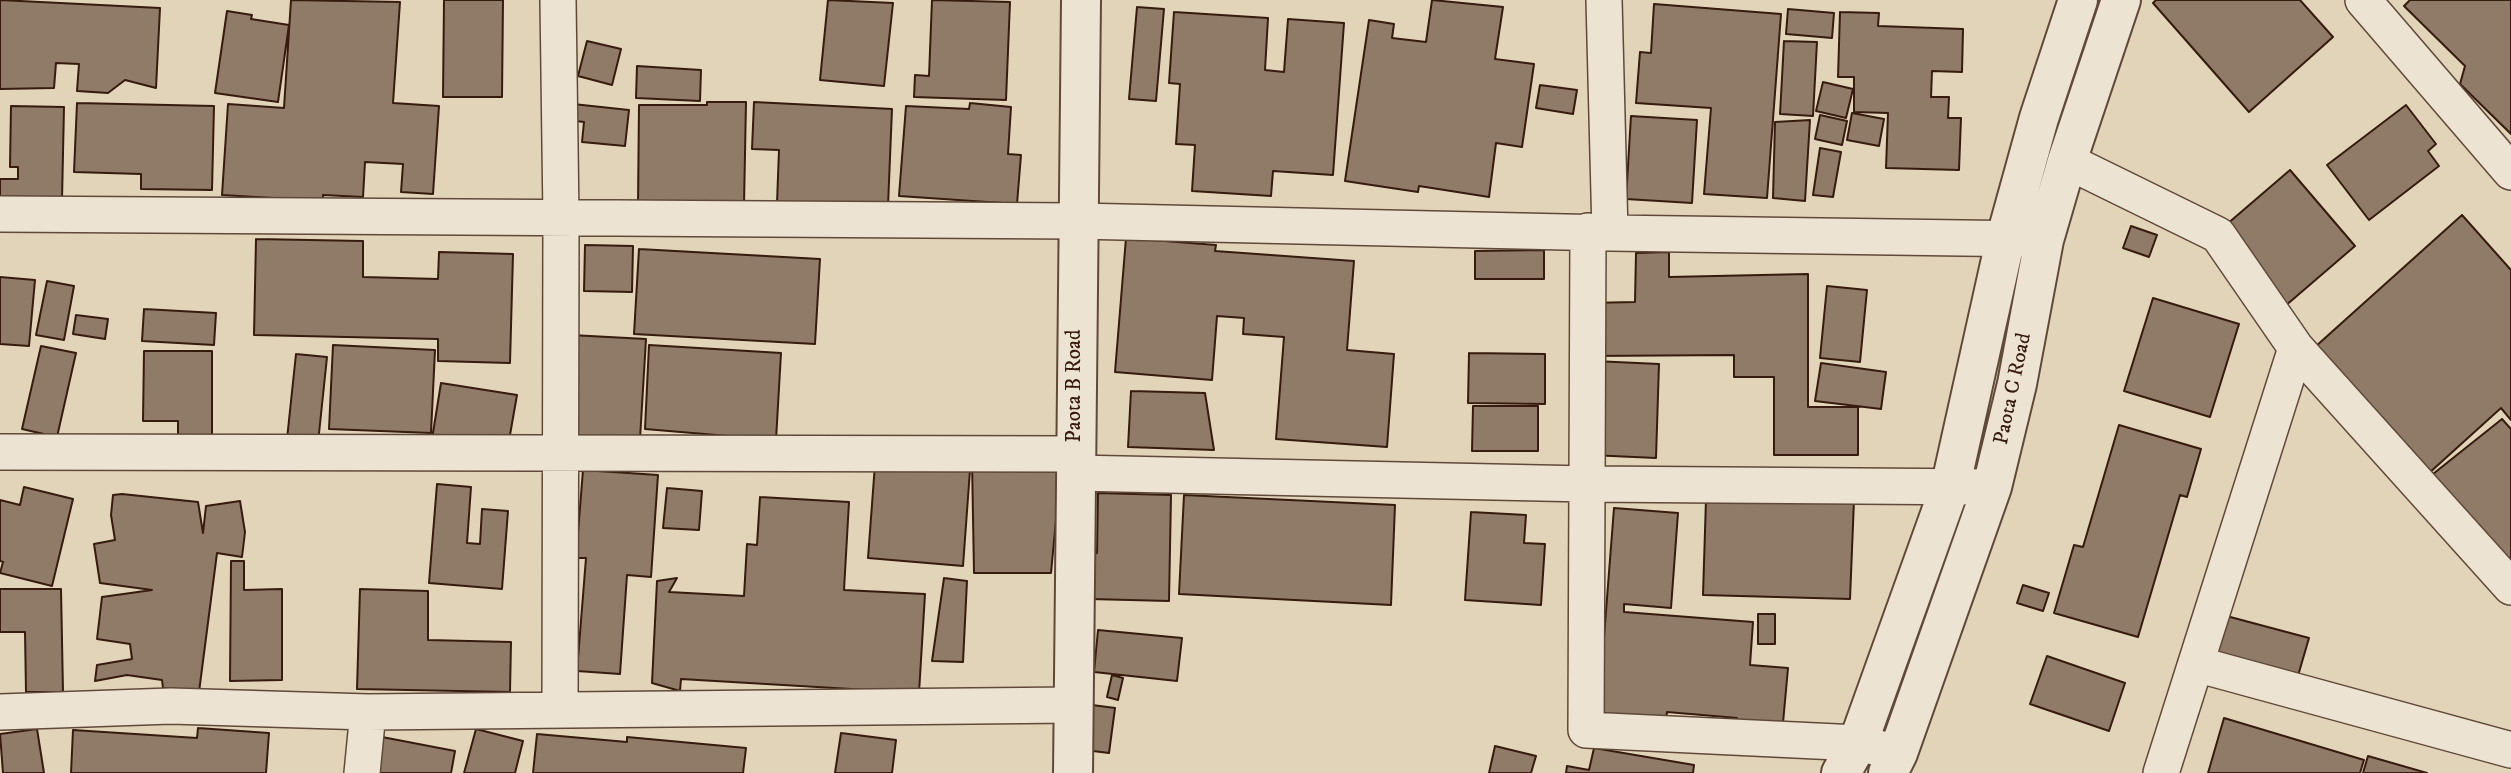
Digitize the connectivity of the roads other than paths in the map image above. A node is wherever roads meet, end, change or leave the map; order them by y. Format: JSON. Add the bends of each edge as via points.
{"nodes":[{"id":1,"x":558,"y":0,"type":"edge"},
{"id":2,"x":1081,"y":0,"type":"edge"},
{"id":3,"x":1604,"y":0,"type":"edge"},
{"id":4,"x":2078,"y":0,"type":"edge"},
{"id":5,"x":2121,"y":0,"type":"edge"},
{"id":6,"x":2363,"y":0,"type":"edge"},
{"id":7,"x":2067,"y":161,"type":"junction"},
{"id":8,"x":2511,"y":172,"type":"edge"},
{"id":9,"x":0,"y":214,"type":"edge"},
{"id":10,"x":561,"y":218,"type":"junction"},
{"id":11,"x":1077,"y":221,"type":"junction"},
{"id":12,"x":1599,"y":232,"type":"junction"},
{"id":13,"x":2006,"y":237,"type":"junction"},
{"id":14,"x":2045,"y":240,"type":"junction"},
{"id":15,"x":2296,"y":348,"type":"junction"},
{"id":16,"x":0,"y":452,"type":"edge"},
{"id":17,"x":561,"y":453,"type":"junction"},
{"id":18,"x":1075,"y":463,"type":"junction"},
{"id":19,"x":1587,"y":484,"type":"junction"},
{"id":20,"x":1951,"y":484,"type":"junction"},
{"id":21,"x":1992,"y":486,"type":"junction"},
{"id":22,"x":2511,"y":587,"type":"edge"},
{"id":23,"x":2196,"y":664,"type":"junction"},
{"id":24,"x":1073,"y":705,"type":"junction"},
{"id":25,"x":560,"y":710,"type":"junction"},
{"id":26,"x":0,"y":712,"type":"edge"},
{"id":27,"x":368,"y":712,"type":"junction"},
{"id":28,"x":2511,"y":750,"type":"edge"},
{"id":29,"x":1850,"y":758,"type":"edge"},
{"id":30,"x":1893,"y":763,"type":"edge"},
{"id":31,"x":362,"y":773,"type":"edge"},
{"id":32,"x":1073,"y":773,"type":"edge"},
{"id":33,"x":2161,"y":773,"type":"edge"}],
"edges":[{"from":1,"to":10,"type":"street"},
{"from":2,"to":11,"type":"street","name":"Paota B Road"},
{"from":3,"to":12,"type":"street"},
{"from":4,"to":13,"type":"street"},
{"from":5,"to":7,"type":"street","name":"Paota C Road"},
{"from":6,"to":8,"type":"street"},
{"from":7,"to":14,"type":"street","name":"Paota C Road"},
{"from":7,"to":15,"type":"street","via":[[2218,235]]},
{"from":9,"to":10,"type":"street"},
{"from":10,"to":11,"type":"street"},
{"from":10,"to":17,"type":"street"},
{"from":11,"to":12,"type":"street"},
{"from":11,"to":18,"type":"street","name":"Paota B Road"},
{"from":12,"to":13,"type":"street"},
{"from":12,"to":19,"type":"street"},
{"from":13,"to":14,"type":"street"},
{"from":13,"to":20,"type":"street"},
{"from":14,"to":21,"type":"street","name":"Paota C Road"},
{"from":15,"to":22,"type":"street"},
{"from":15,"to":23,"type":"street"},
{"from":16,"to":17,"type":"street"},
{"from":17,"to":18,"type":"street"},
{"from":17,"to":25,"type":"street"},
{"from":18,"to":19,"type":"street"},
{"from":18,"to":24,"type":"street","name":"Paota B Road"},
{"from":19,"to":20,"type":"street"},
{"from":19,"to":29,"type":"street","via":[[1586,730]]},
{"from":20,"to":21,"type":"street"},
{"from":20,"to":29,"type":"street"},
{"from":21,"to":30,"type":"street","name":"Paota C Road"},
{"from":23,"to":28,"type":"street"},
{"from":23,"to":33,"type":"street"},
{"from":24,"to":25,"type":"street"},
{"from":24,"to":32,"type":"street","name":"Paota B Road"},
{"from":25,"to":27,"type":"street"},
{"from":26,"to":27,"type":"street","via":[[171,706]]},
{"from":27,"to":31,"type":"street"},
{"from":29,"to":30,"type":"street"}]}
